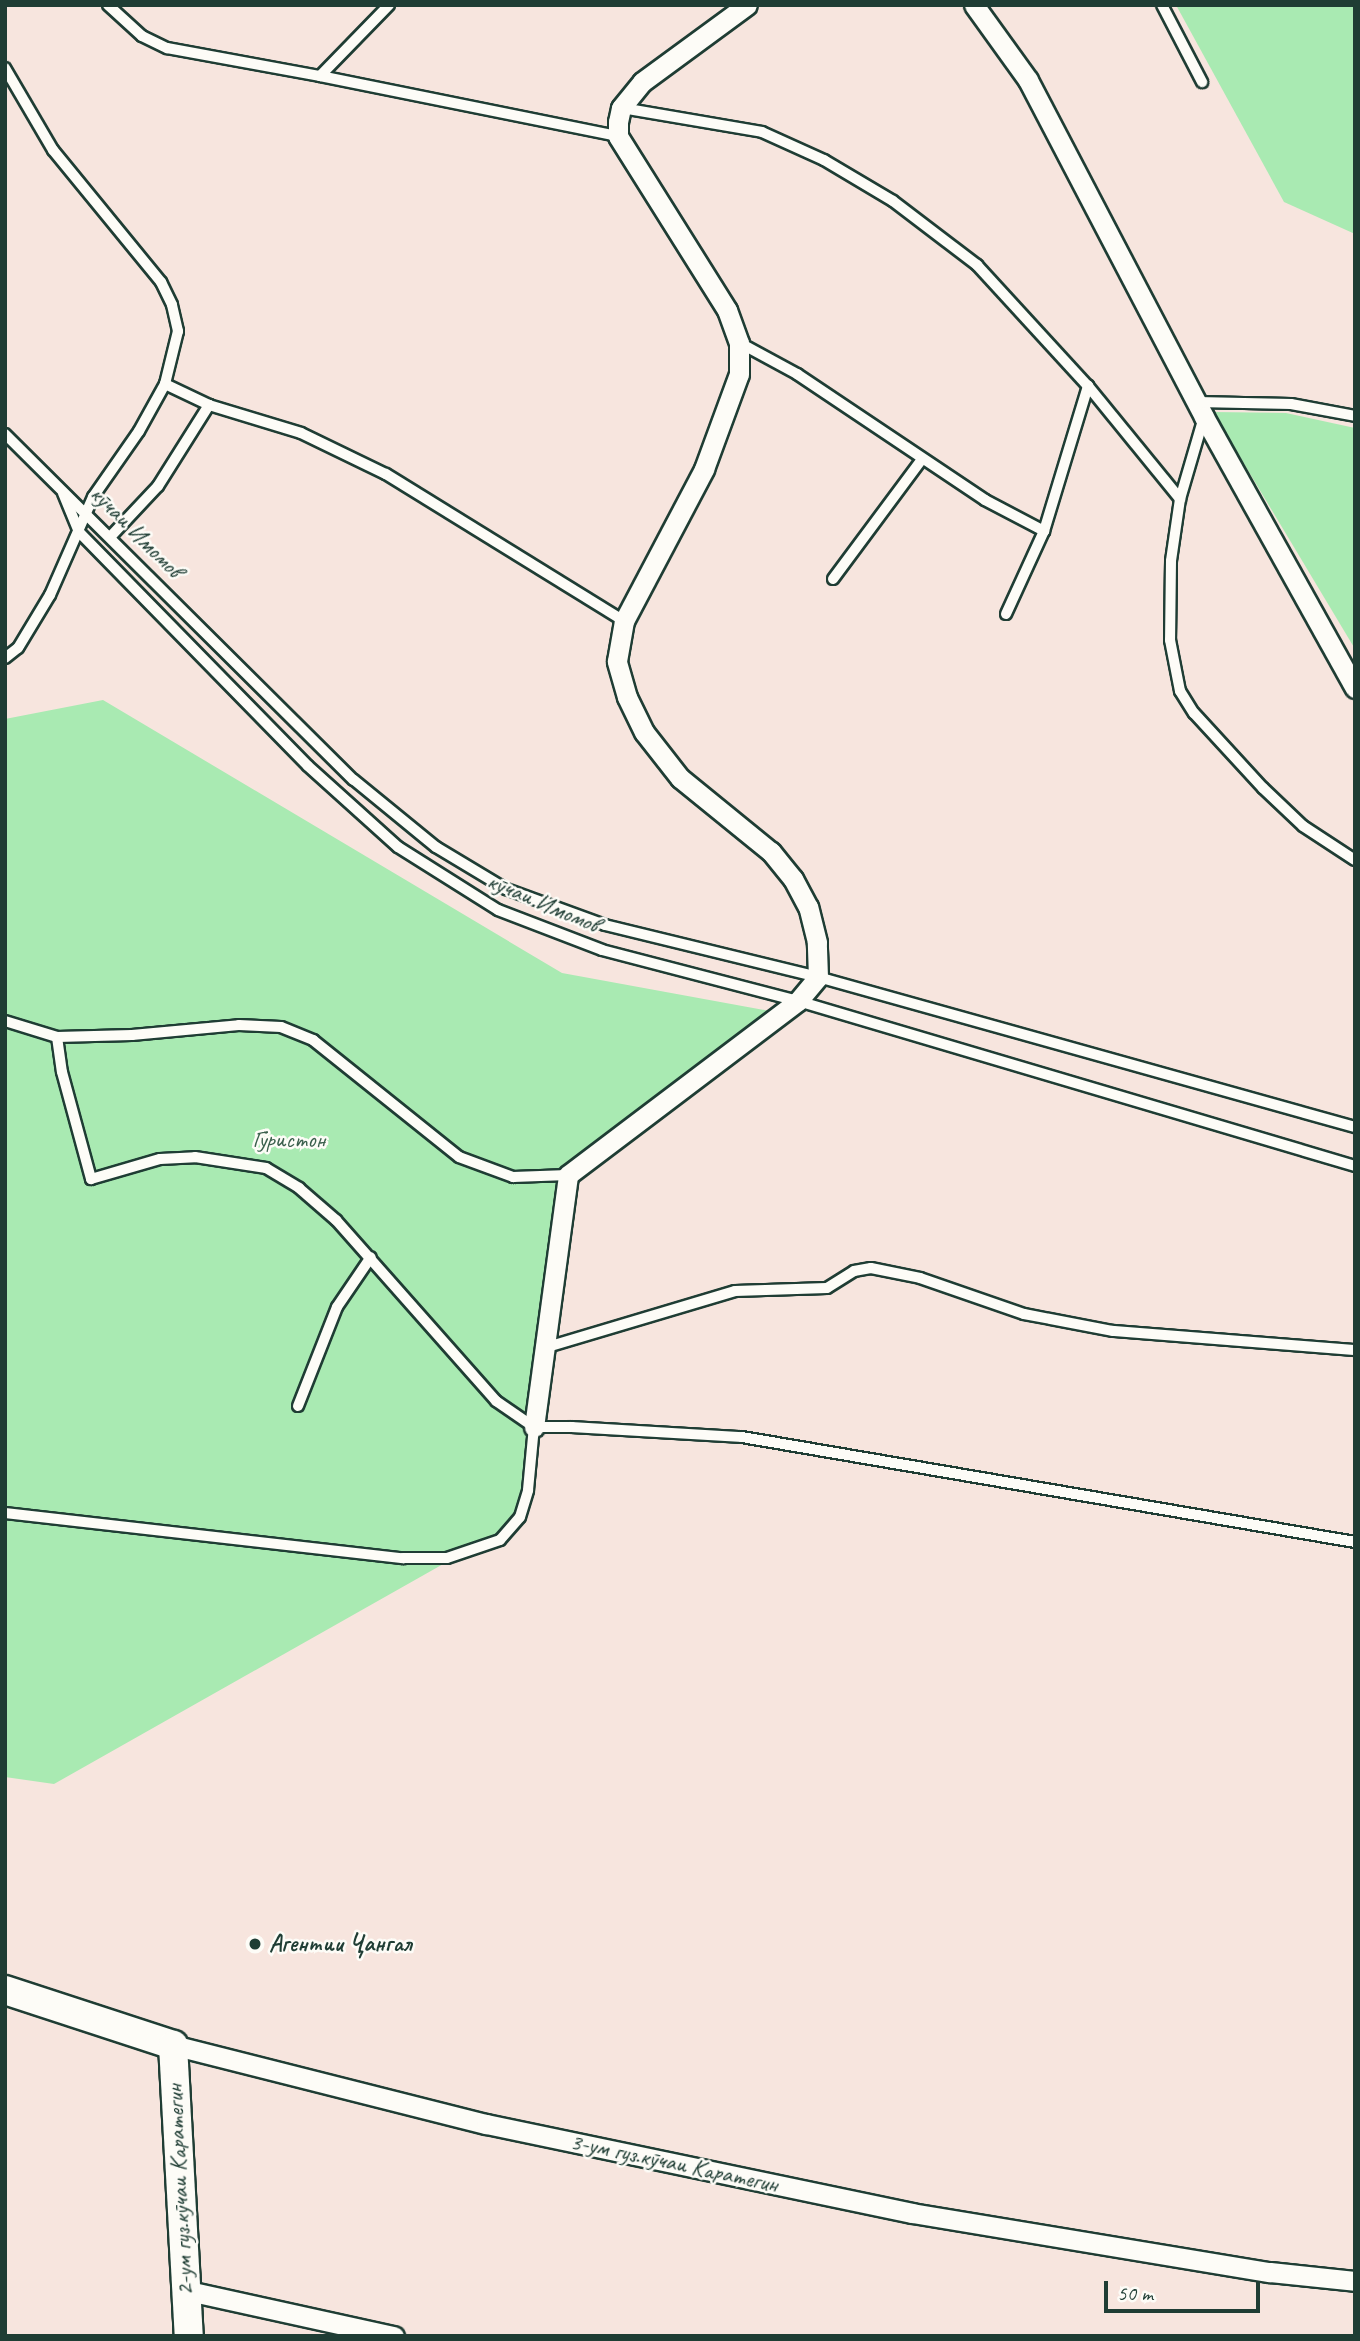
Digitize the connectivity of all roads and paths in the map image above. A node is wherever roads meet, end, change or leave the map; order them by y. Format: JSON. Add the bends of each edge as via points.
{"nodes":[{"id":1,"x":108,"y":5,"type":"edge"},
{"id":2,"x":388,"y":5,"type":"edge"},
{"id":3,"x":747,"y":5,"type":"edge"},
{"id":4,"x":974,"y":5,"type":"edge"},
{"id":5,"x":1162,"y":5,"type":"edge"},
{"id":6,"x":5,"y":68,"type":"edge"},
{"id":7,"x":320,"y":76,"type":"junction"},
{"id":8,"x":1202,"y":82,"type":"dead end"},
{"id":9,"x":621,"y":108,"type":"junction"},
{"id":10,"x":618,"y":136,"type":"junction"},
{"id":11,"x":739,"y":343,"type":"junction"},
{"id":12,"x":165,"y":384,"type":"junction"},
{"id":13,"x":1088,"y":386,"type":"junction"},
{"id":14,"x":209,"y":405,"type":"junction"},
{"id":15,"x":1200,"y":409,"type":"junction"},
{"id":16,"x":1355,"y":416,"type":"edge"},
{"id":17,"x":5,"y":434,"type":"edge"},
{"id":18,"x":922,"y":459,"type":"junction"},
{"id":19,"x":62,"y":489,"type":"junction"},
{"id":20,"x":1181,"y":499,"type":"junction"},
{"id":21,"x":86,"y":511,"type":"junction"},
{"id":22,"x":1044,"y":531,"type":"junction"},
{"id":23,"x":79,"y":532,"type":"junction"},
{"id":24,"x":112,"y":535,"type":"junction"},
{"id":25,"x":833,"y":579,"type":"dead end"},
{"id":26,"x":1006,"y":614,"type":"dead end"},
{"id":27,"x":624,"y":621,"type":"junction"},
{"id":28,"x":5,"y":658,"type":"edge"},
{"id":29,"x":1355,"y":688,"type":"edge"},
{"id":30,"x":1355,"y":860,"type":"edge"},
{"id":31,"x":818,"y":977,"type":"junction"},
{"id":32,"x":798,"y":1001,"type":"junction"},
{"id":33,"x":5,"y":1021,"type":"edge"},
{"id":34,"x":57,"y":1037,"type":"junction"},
{"id":35,"x":1355,"y":1127,"type":"edge"},
{"id":36,"x":1355,"y":1166,"type":"edge"},
{"id":37,"x":568,"y":1175,"type":"junction"},
{"id":38,"x":371,"y":1257,"type":"junction"},
{"id":39,"x":544,"y":1348,"type":"junction"},
{"id":40,"x":1355,"y":1350,"type":"edge"},
{"id":41,"x":298,"y":1406,"type":"dead end"},
{"id":42,"x":534,"y":1427,"type":"junction"},
{"id":43,"x":5,"y":1513,"type":"edge"},
{"id":44,"x":1355,"y":1542,"type":"edge"},
{"id":45,"x":5,"y":1990,"type":"edge"},
{"id":46,"x":173,"y":2045,"type":"junction"},
{"id":47,"x":1355,"y":2281,"type":"edge"},
{"id":48,"x":184,"y":2290,"type":"junction"},
{"id":49,"x":189,"y":2336,"type":"edge"},
{"id":50,"x":394,"y":2336,"type":"edge"}],
"edges":[{"from":1,"to":7,"type":"lane","via":[[142,36],[167,48]]},
{"from":2,"to":7,"type":"lane"},
{"from":3,"to":9,"type":"street","via":[[664,64]]},
{"from":4,"to":15,"type":"street","via":[[1028,80]]},
{"from":5,"to":8,"type":"lane"},
{"from":6,"to":12,"type":"lane","via":[[53,150],[161,282],[177,331]]},
{"from":7,"to":10,"type":"lane"},
{"from":9,"to":10,"type":"street"},
{"from":9,"to":13,"type":"lane","via":[[762,132],[858,180],[936,231],[977,265]]},
{"from":10,"to":11,"type":"street","via":[[727,310]]},
{"from":11,"to":18,"type":"lane","via":[[797,374]]},
{"from":11,"to":27,"type":"street","via":[[739,374],[729,410],[704,469]]},
{"from":12,"to":14,"type":"lane"},
{"from":12,"to":21,"type":"lane"},
{"from":13,"to":20,"type":"lane"},
{"from":13,"to":22,"type":"lane"},
{"from":14,"to":24,"type":"lane","via":[[158,486]]},
{"from":14,"to":27,"type":"lane","via":[[301,433],[386,474]]},
{"from":15,"to":16,"type":"lane","via":[[1291,404]]},
{"from":15,"to":20,"type":"lane"},
{"from":15,"to":29,"type":"street"},
{"from":17,"to":19,"type":"lane"},
{"from":18,"to":22,"type":"lane"},
{"from":18,"to":25,"type":"lane"},
{"from":19,"to":21,"type":"lane","name":"кӯчаи Имомов"},
{"from":19,"to":23,"type":"lane","name":"кӯчаи Имомов"},
{"from":20,"to":30,"type":"lane","via":[[1169,615],[1180,691],[1194,713],[1262,788],[1303,826]]},
{"from":21,"to":23,"type":"lane"},
{"from":21,"to":24,"type":"lane","name":"кӯчаи Имомов"},
{"from":22,"to":26,"type":"lane"},
{"from":23,"to":28,"type":"lane","via":[[50,595],[18,648]]},
{"from":23,"to":32,"type":"lane","name":"кӯчаи Имомов","via":[[316,774],[398,848],[448,882],[551,933]]},
{"from":24,"to":31,"type":"lane","name":"кӯчаи Имомов","via":[[286,718],[383,805],[459,862],[556,909]]},
{"from":27,"to":31,"type":"street","via":[[617,661],[644,732],[680,778],[771,852],[793,879],[808,907],[817,942]]},
{"from":31,"to":32,"type":"street"},
{"from":31,"to":35,"type":"lane","name":"кӯчаи Имомов"},
{"from":32,"to":36,"type":"lane","name":"кӯчаи Имомов"},
{"from":32,"to":37,"type":"street"},
{"from":33,"to":34,"type":"lane"},
{"from":34,"to":37,"type":"lane","via":[[281,1027],[313,1040],[459,1157],[513,1177]]},
{"from":34,"to":38,"type":"lane","via":[[91,1179],[171,1158],[266,1168],[299,1188]]},
{"from":37,"to":39,"type":"street"},
{"from":38,"to":41,"type":"lane","via":[[337,1307]]},
{"from":38,"to":42,"type":"lane","via":[[496,1401]]},
{"from":39,"to":40,"type":"lane","via":[[735,1291],[827,1289],[854,1271],[871,1268],[1024,1314],[1113,1331]]},
{"from":39,"to":42,"type":"street"},
{"from":42,"to":43,"type":"lane","via":[[528,1490],[520,1517],[500,1540],[447,1558],[403,1558]]},
{"from":42,"to":44,"type":"lane","via":[[742,1437]]},
{"from":45,"to":46,"type":"street","name":"3-ум гуз.кӯчаи Каратегин"},
{"from":46,"to":47,"type":"street","name":"3-ум гуз.кӯчаи Каратегин","via":[[486,2124],[912,2213],[1270,2272]]},
{"from":46,"to":48,"type":"street","name":"2-ум гуз.кӯчаи Каратегин"},
{"from":48,"to":49,"type":"street","name":"2-ум гуз.кӯчаи Каратегин"},
{"from":48,"to":50,"type":"street"}]}
